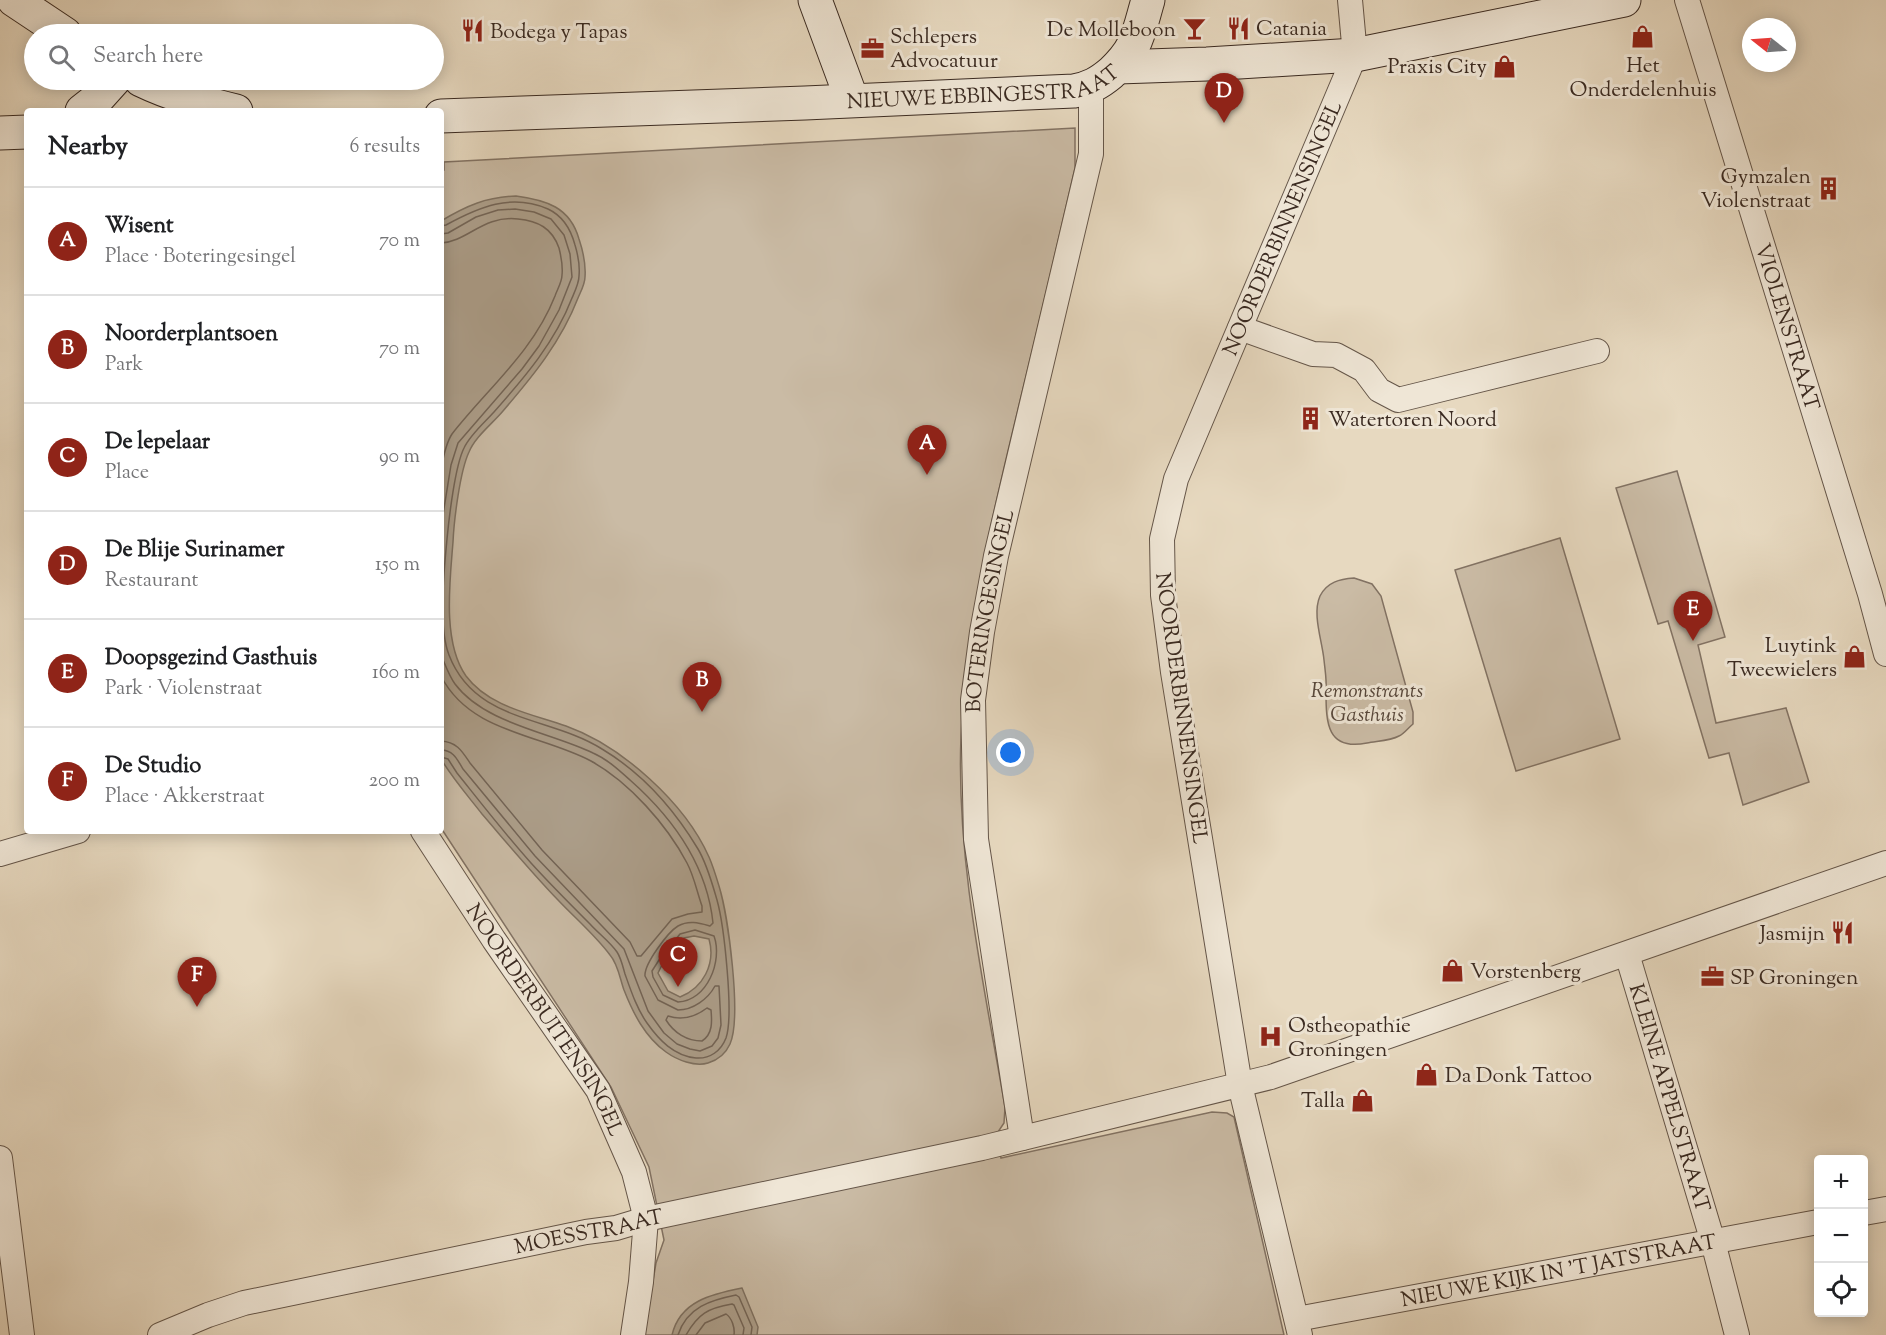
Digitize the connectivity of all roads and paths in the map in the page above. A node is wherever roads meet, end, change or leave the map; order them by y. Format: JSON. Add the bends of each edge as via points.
{"nodes":[{"id":1,"x":14,"y":0,"type":"edge"},
{"id":2,"x":815,"y":0,"type":"edge"},
{"id":3,"x":1148,"y":0,"type":"edge"},
{"id":4,"x":1350,"y":0,"type":"edge"},
{"id":5,"x":1624,"y":0,"type":"edge"},
{"id":6,"x":1687,"y":0,"type":"edge"},
{"id":7,"x":49,"y":24,"type":"edge"},
{"id":8,"x":1355,"y":55,"type":"junction"},
{"id":9,"x":1118,"y":67,"type":"junction"},
{"id":10,"x":1090,"y":88,"type":"junction"},
{"id":11,"x":105,"y":90,"type":"edge"},
{"id":12,"x":153,"y":94,"type":"edge"},
{"id":13,"x":852,"y":100,"type":"junction"},
{"id":14,"x":86,"y":108,"type":"edge"},
{"id":15,"x":223,"y":108,"type":"edge"},
{"id":16,"x":444,"y":116,"type":"edge"},
{"id":17,"x":24,"y":132,"type":"edge"},
{"id":18,"x":0,"y":133,"type":"edge"},
{"id":19,"x":1240,"y":328,"type":"junction"},
{"id":20,"x":1597,"y":351,"type":"dead end"},
{"id":21,"x":1886,"y":654,"type":"edge"},
{"id":22,"x":68,"y":834,"type":"edge"},
{"id":23,"x":425,"y":834,"type":"edge"},
{"id":24,"x":0,"y":854,"type":"edge"},
{"id":25,"x":1886,"y":863,"type":"edge"},
{"id":26,"x":1627,"y":954,"type":"junction"},
{"id":27,"x":1240,"y":1085,"type":"junction"},
{"id":28,"x":1023,"y":1138,"type":"junction"},
{"id":29,"x":0,"y":1158,"type":"edge"},
{"id":30,"x":1886,"y":1209,"type":"edge"},
{"id":31,"x":1868,"y":1212,"type":"edge"},
{"id":32,"x":646,"y":1219,"type":"junction"},
{"id":33,"x":1814,"y":1223,"type":"edge"},
{"id":34,"x":1713,"y":1242,"type":"junction"},
{"id":35,"x":1298,"y":1327,"type":"edge"},
{"id":36,"x":22,"y":1335,"type":"edge"},
{"id":37,"x":160,"y":1335,"type":"edge"},
{"id":38,"x":633,"y":1335,"type":"edge"},
{"id":39,"x":1737,"y":1335,"type":"edge"}],
"edges":[{"from":1,"to":7,"type":"main road"},
{"from":2,"to":13,"type":"main road"},
{"from":3,"to":9,"type":"main road","via":[[1135,45]]},
{"from":4,"to":8,"type":"street","name":"NOORDERBINNENSINGEL"},
{"from":5,"to":8,"type":"main road","name":"NIEUWE EBBINGESTRAAT"},
{"from":6,"to":21,"type":"street","name":"VIOLENSTRAAT"},
{"from":8,"to":9,"type":"main road","name":"NIEUWE EBBINGESTRAAT"},
{"from":8,"to":19,"type":"street","name":"NOORDERBINNENSINGEL"},
{"from":9,"to":10,"type":"main road","name":"NIEUWE EBBINGESTRAAT"},
{"from":10,"to":13,"type":"main road","name":"NIEUWE EBBINGESTRAAT"},
{"from":10,"to":28,"type":"street","name":"BOTERINGESINGEL","via":[[1091,154],[996,556],[973,700],[976,839]]},
{"from":11,"to":14,"type":"main road"},
{"from":12,"to":15,"type":"main road"},
{"from":13,"to":16,"type":"main road","name":"NIEUWE EBBINGESTRAAT"},
{"from":17,"to":18,"type":"main road"},
{"from":19,"to":20,"type":"street","via":[[1313,354],[1336,355],[1364,370],[1379,390],[1398,400]]},
{"from":19,"to":27,"type":"street","name":"NOORDERBINNENSINGEL","via":[[1176,479],[1162,539],[1163,595],[1173,672]]},
{"from":22,"to":24,"type":"street"},
{"from":23,"to":32,"type":"street","name":"NOORDERBUITENSINGEL","via":[[598,1090],[634,1172]]},
{"from":25,"to":26,"type":"street","name":"MOESSTRAAT"},
{"from":26,"to":27,"type":"street","name":"MOESSTRAAT"},
{"from":26,"to":34,"type":"street","name":"KLEINE APPELSTRAAT"},
{"from":27,"to":28,"type":"street","name":"MOESSTRAAT"},
{"from":27,"to":35,"type":"street","name":"NOORDERBINNENSINGEL"},
{"from":28,"to":32,"type":"street","name":"MOESSTRAAT"},
{"from":29,"to":36,"type":"street"},
{"from":30,"to":31,"type":"street"},
{"from":32,"to":37,"type":"street","name":"MOESSTRAAT","via":[[244,1303]]},
{"from":32,"to":38,"type":"street","name":"NOORDERBUITENSINGEL"},
{"from":33,"to":34,"type":"street","name":"NIEUWE KIJK IN 'T JATSTRAAT"},
{"from":34,"to":35,"type":"street","name":"NIEUWE KIJK IN 'T JATSTRAAT","via":[[1418,1295]]},
{"from":34,"to":39,"type":"street","name":"KLEINE APPELSTRAAT"}]}
